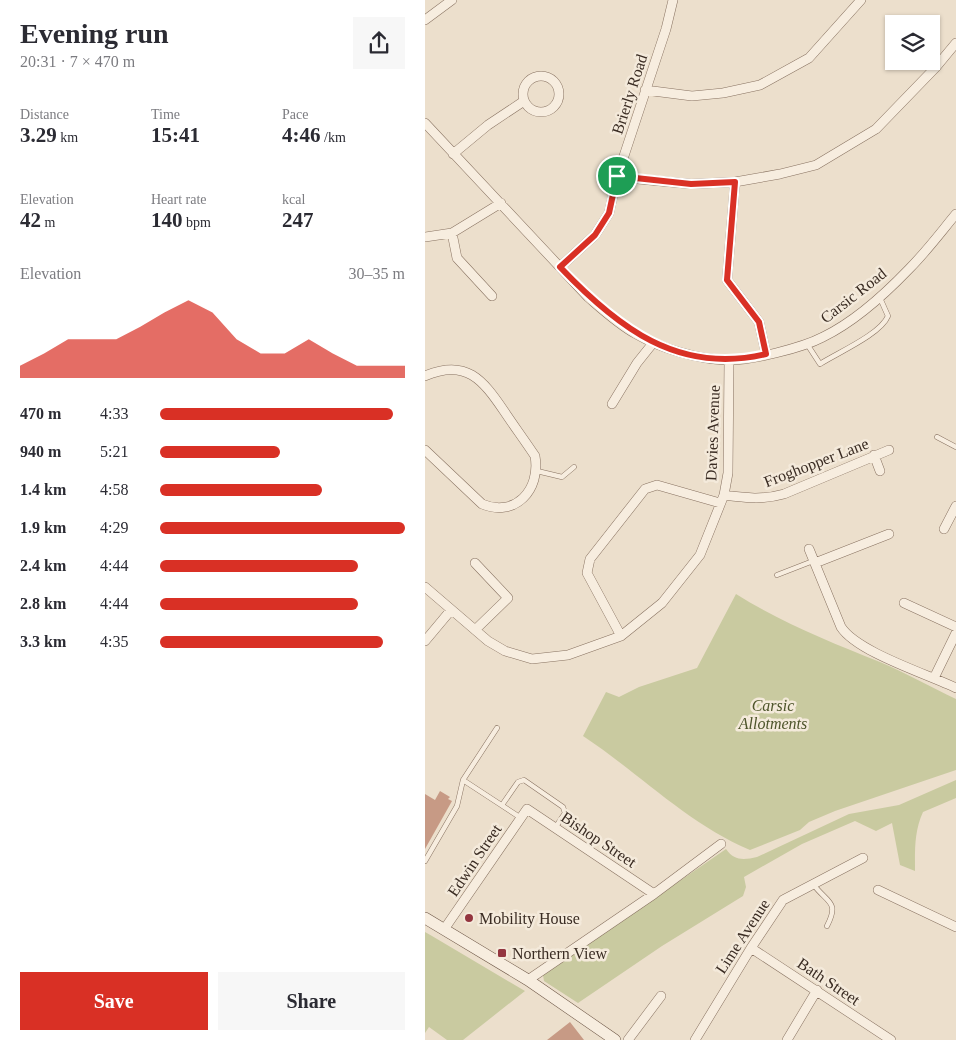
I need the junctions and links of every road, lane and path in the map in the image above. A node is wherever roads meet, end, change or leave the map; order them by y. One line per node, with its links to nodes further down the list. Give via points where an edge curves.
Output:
1 (452, 0): 4 (street)
2 (673, 0): 6 (street, Brierly Road)
3 (861, 0): 6 (street, via 809,58 759,86 691,96)
4 (425, 20)
5 (956, 43): 11 (street, via 876,129 816,165)
6 (645, 90): 10 (street, Brierly Road)
7 (524, 101): 7 (street, via 524,87 532,78 544,76 558,86 559,97 550,110 538,112); 9 (street)
8 (425, 122): 9 (street, Carsic Road)
9 (453, 154): 12 (street, Carsic Road)
10 (617, 176): 11 (street, via 691,184); 16 (street, Brierly Road, via 609,213 595,235)
11 (735, 182): 21 (street, via 727,280 759,322)
12 (501, 203): 14 (street); 16 (street, Carsic Road)
13 (956, 214): 18 (street, Carsic Road, via 909,269)
14 (452, 233): 15 (street); 17 (street, via 457,258)
15 (425, 238)
16 (560, 267): 19 (street, Carsic Road, via 618,323)
17 (492, 296)
18 (879, 296): 20 (street, Carsic Road, via 823,337); 20 (lane, via 888,316 868,335 820,364)
19 (653, 343): 22 (street, Carsic Road, via 711,359); 24 (street)
20 (806, 343): 21 (street, Carsic Road)
21 (766, 354): 22 (street, Carsic Road)
22 (729, 360): 33 (street, Davies Avenue, via 728,473)
23 (425, 376): 31 (street, via 455,369 474,375 486,384 535,456)
24 (612, 404)
25 (937, 437): 26 (lane)
26 (956, 447)
27 (425, 450): 31 (street, via 481,504 491,508 513,506 531,489)
28 (889, 450): 29 (street, Froghopper Lane)
29 (874, 455): 32 (street); 33 (street, Froghopper Lane, via 785,494 769,498)
30 (574, 467): 31 (lane, via 563,477)
31 (537, 471)
32 (880, 471)
33 (722, 499): 47 (street, Davies Avenue, via 700,555 662,602); 47 (street, Froghopper Lane, via 657,485 645,489 589,559 587,573)
34 (956, 506): 35 (street)
35 (944, 529)
36 (889, 534): 38 (street)
37 (809, 549): 38 (street)
38 (815, 562): 40 (lane); 49 (street, via 841,627 849,637 905,667)
39 (475, 564): 45 (street, via 508,598)
40 (777, 575)
41 (425, 587): 43 (street, Davies Avenue)
42 (904, 603): 44 (street)
43 (451, 610): 45 (street, Davies Avenue); 48 (street)
44 (956, 627)
45 (475, 630): 47 (street, Davies Avenue, via 505,651 532,658 568,655)
46 (956, 633): 49 (street)
47 (621, 636)
48 (425, 641)
49 (934, 678): 50 (street)
50 (956, 688)
51 (497, 728): 52 (lane)
52 (463, 780): 53 (lane); 59 (lane, via 457,806)
53 (502, 805): 55 (lane); 56 (lane, via 518,782 524,780 563,807 565,812)
54 (527, 809): 55 (street, Edwin Street); 56 (street, Bishop Street)
55 (521, 818): 66 (street, Edwin Street)
56 (555, 828): 62 (street, Bishop Street)
57 (721, 844): 62 (street)
58 (863, 858): 60 (street, Lime Avenue)
59 (425, 861)
60 (813, 884): 64 (lane, via 833,906 834,912); 67 (street, Lime Avenue, via 783,900)
61 (878, 890): 65 (street)
62 (654, 894): 68 (street)
63 (425, 918): 66 (main road)
64 (827, 926)
65 (956, 927)
66 (445, 928): 68 (main road)
67 (751, 948): 69 (street, Bath Street); 74 (street, Lime Avenue)
68 (528, 980): 72 (main road)
69 (817, 990): 71 (street, Bath Street); 75 (street)
70 (661, 996): 73 (street)
71 (887, 1039)
72 (615, 1040)
73 (629, 1040)
74 (695, 1040)
75 (787, 1040)

